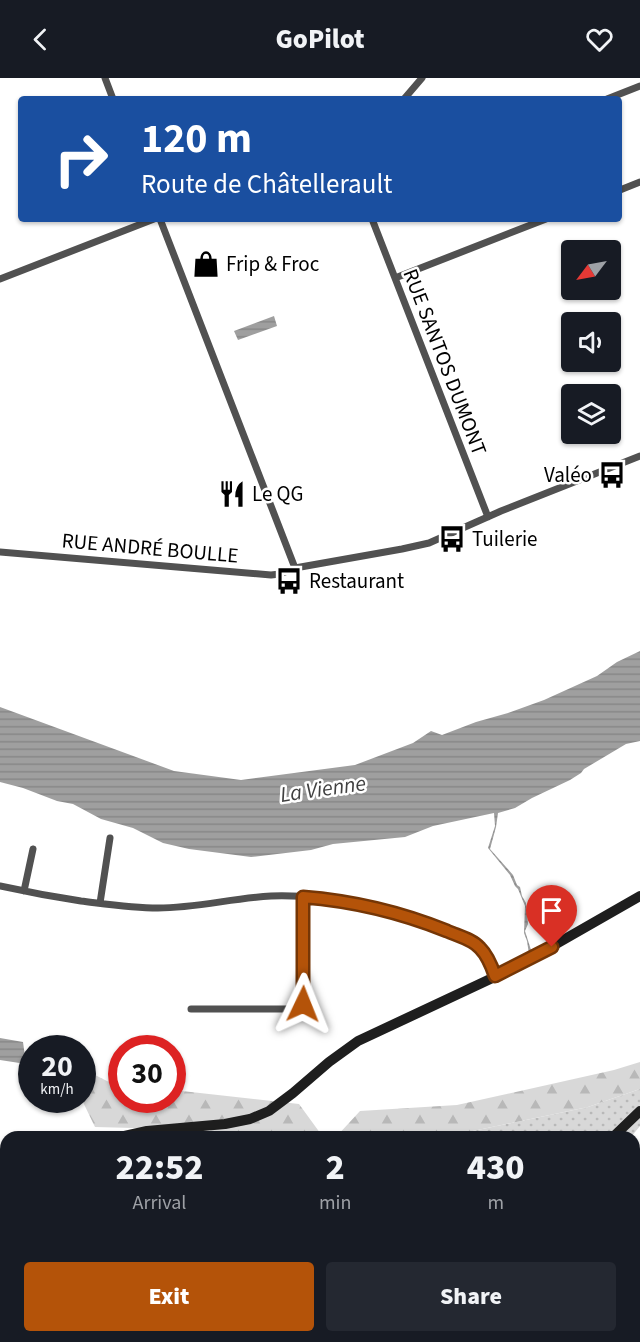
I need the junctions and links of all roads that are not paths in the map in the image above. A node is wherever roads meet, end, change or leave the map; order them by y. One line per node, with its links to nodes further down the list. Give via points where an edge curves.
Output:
1 (105, 78): 4 (street)
2 (422, 78): 5 (street)
3 (640, 86): 6 (street)
4 (112, 96)
5 (407, 96)
6 (615, 96)
7 (640, 182): 8 (street)
8 (622, 189)
9 (146, 222): 14 (street)
10 (161, 222): 18 (street)
11 (373, 222): 13 (street, RUE SANTOS DUMONT)
12 (538, 222): 13 (street)
13 (395, 278): 16 (street, RUE SANTOS DUMONT)
14 (0, 279)
15 (640, 456): 16 (street, RUE ANDRÉ BOULLE)
16 (488, 517): 18 (street, RUE ANDRÉ BOULLE, via 429,543)
17 (0, 552): 18 (street, RUE ANDRÉ BOULLE, via 271,575)
18 (296, 568)
19 (110, 838): 25 (street)
20 (33, 849): 22 (street)
21 (0, 886): 22 (street)
22 (24, 891): 25 (street)
23 (640, 896): 26 (street)
24 (303, 897): 25 (street, via 274,896 159,908); 26 (street, via 386,910 458,936 481,949); 27 (street, via 304,1000 300,1006)
25 (100, 903)
26 (495, 976): 29 (street, via 358,1041 261,1115)
27 (191, 1009)
28 (640, 1111): 30 (street)
29 (165, 1131)
30 (619, 1131)

